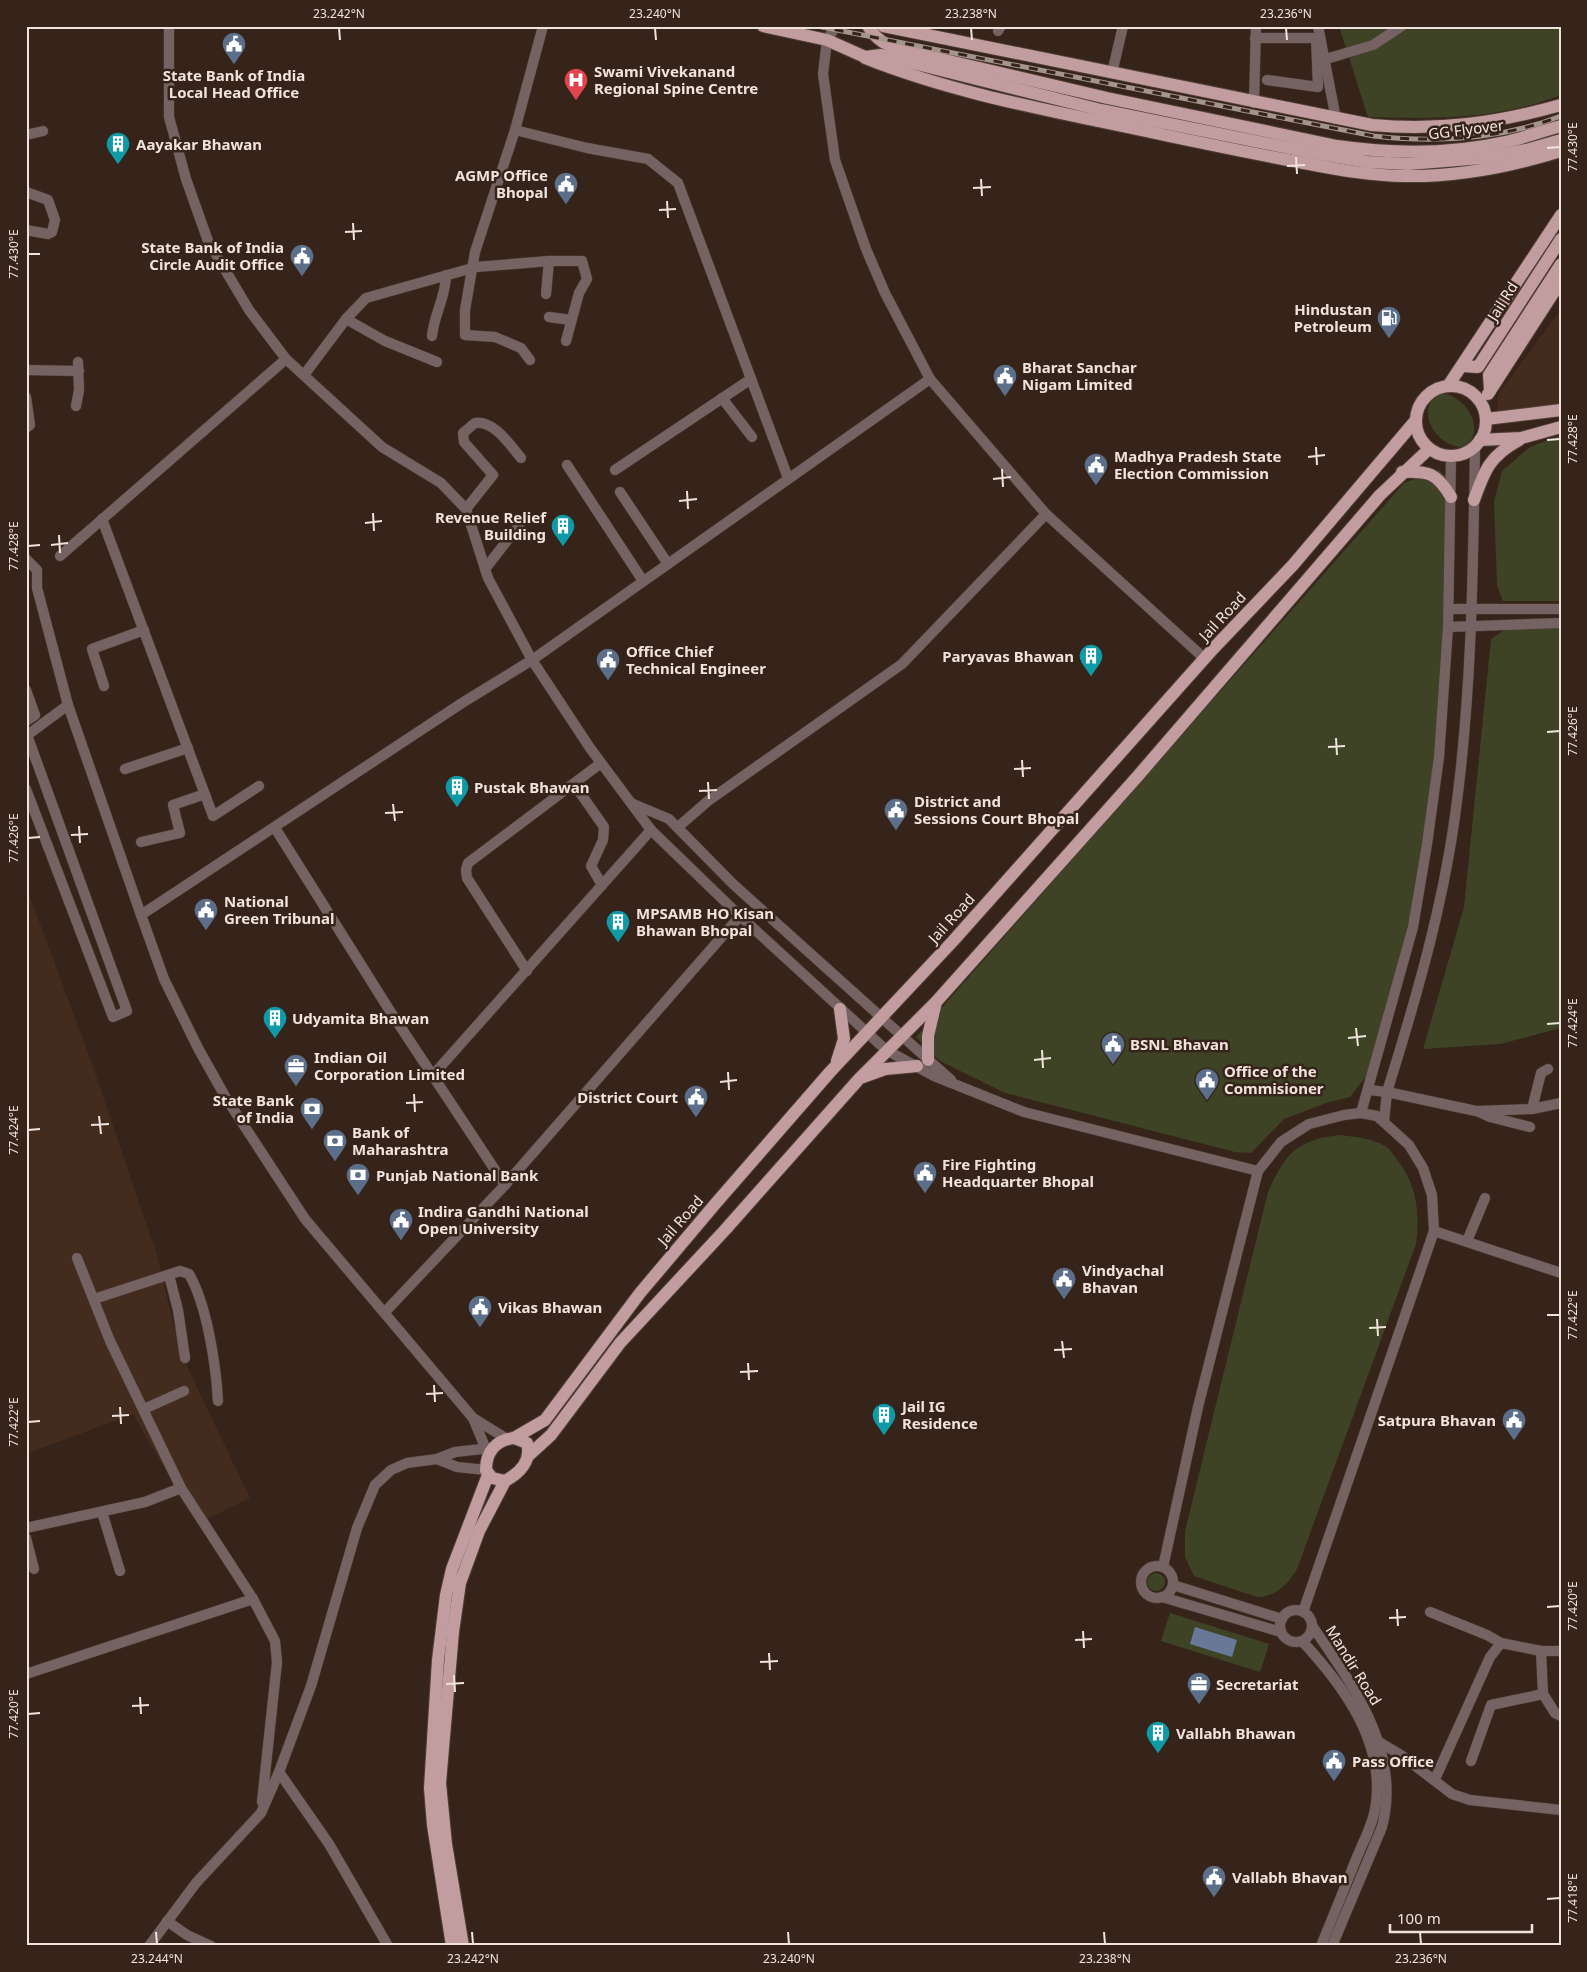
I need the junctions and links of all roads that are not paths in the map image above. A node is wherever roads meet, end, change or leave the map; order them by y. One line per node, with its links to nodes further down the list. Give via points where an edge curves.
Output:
1 (169, 26): 41 (street, via 169,117 186,179 208,241 249,310)
2 (543, 26): 21 (street)
3 (763, 26): 12 (main road)
4 (836, 26): 12 (street)
5 (868, 26): 20 (main road, GG Flyover, via 883,45 1107,98 1337,146 1374,151 1482,146)
6 (883, 26): 15 (main road)
7 (1123, 26): 15 (street)
8 (1256, 26): 11 (street)
9 (1318, 26): 14 (street)
10 (1402, 26): 14 (street, via 1373,45)
11 (1255, 38): 16 (street, via 1316,38 1318,87); 17 (street)
12 (827, 40): 13 (main road); 48 (street, via 823,74 835,160 885,293)
13 (865, 57): 24 (main road, GG Flyover, via 881,55 1109,112 1314,153 1385,163 1482,158); 25 (main road, via 922,78 1003,98 1217,146 1368,173 1405,176 1449,174 1530,160)
14 (1326, 59): 19 (street)
15 (1112, 73): 17 (main road)
16 (1267, 80)
17 (1254, 103): 19 (main road)
18 (1561, 105): 19 (main road, via 1503,119 1440,128 1410,128)
19 (1336, 119)
20 (1561, 126)
21 (515, 130): 32 (street); 47 (street, via 648,159 678,183)
22 (43, 131): 23 (street)
23 (26, 135)
24 (1561, 140)
25 (1561, 151)
26 (26, 192): 28 (street, via 48,200 55,220 52,232 48,234)
27 (1561, 215): 44 (main road)
28 (26, 230)
29 (1561, 239): 44 (main road, Jail Rd, via 1478,367)
30 (549, 260): 32 (street); 35 (street); 38 (street, via 582,261 587,279)
31 (1561, 264): 50 (main road, Jail Rd, via 1489,376)
32 (470, 268): 33 (street); 42 (street, via 465,335 491,335 521,348)
33 (446, 275): 36 (street, via 366,298); 39 (street, via 446,288)
34 (1561, 281): 50 (main road)
35 (546, 294)
36 (346, 318): 43 (street, via 386,341); 46 (street)
37 (549, 318): 38 (street)
38 (571, 320): 40 (street)
39 (432, 336)
40 (566, 341)
41 (286, 359): 46 (street); 75 (street)
42 (530, 360)
43 (437, 362)
44 (1462, 366): 49 (main road)
45 (26, 370): 54 (street, via 78,366)
46 (304, 375): 73 (street, via 382,447 441,483)
47 (751, 379): 52 (street); 69 (street)
48 (930, 379): 69 (street); 74 (street)
49 (1448, 386): 53 (main road, via 1468,390); 56 (main road, via 1438,388 1424,398)
50 (1490, 391): 53 (main road)
51 (26, 397): 59 (street, via 30,424)
52 (722, 398): 60 (street); 67 (street)
53 (1482, 404): 57 (main road)
54 (76, 406)
55 (1561, 410): 57 (main road)
56 (1416, 420): 63 (main road, via 1420,439); 89 (main road, Jail Road, via 1293,565)
57 (1486, 420): 62 (main road)
58 (1561, 427): 61 (main road)
59 (26, 428)
60 (752, 437)
61 (1521, 438): 62 (main road); 72 (main road, via 1499,451 1484,470)
62 (1478, 443): 64 (main road, via 1461,455); 72 (street)
63 (1429, 448): 64 (main road, via 1441,455); 68 (main road)
64 (1452, 456): 71 (street)
65 (521, 458): 73 (street, via 485,423 474,423 463,434 464,442 493,476)
66 (566, 465): 81 (street)
67 (615, 470)
68 (1402, 472): 71 (main road, via 1424,472 1436,477); 112 (main road)
69 (788, 478): 79 (street)
70 (620, 492): 79 (street)
71 (1451, 497): 82 (street)
72 (1474, 500): 84 (street)
73 (466, 509): 80 (street)
74 (1046, 514): 89 (street); 104 (street, via 902,664 708,801)
75 (102, 519): 77 (street); 88 (street)
76 (520, 524): 80 (street)
77 (60, 556)
78 (26, 559): 93 (street, via 37,570 37,588)
79 (668, 564): 81 (street)
80 (485, 568): 90 (street)
81 (644, 581): 90 (street)
82 (1449, 609): 84 (street); 86 (street)
83 (1561, 609): 84 (street)
84 (1471, 611): 87 (street)
85 (1561, 623): 87 (street)
86 (1448, 627): 87 (street); 125 (street, via 1439,757 1424,862 1413,926)
87 (1470, 628): 126 (street, via 1454,817 1438,906)
88 (144, 630): 91 (street, via 92,649); 96 (street)
89 (1205, 659): 114 (main road, Jail Road)
90 (532, 660): 97 (street); 105 (street)
91 (104, 686)
92 (26, 690): 94 (street, via 35,715)
93 (68, 705): 95 (street); 109 (street)
94 (26, 720)
95 (26, 736): 101 (street, via 127,1012 113,1017)
96 (188, 748): 98 (street); 102 (street)
97 (601, 763): 99 (street); 103 (street)
98 (125, 769)
99 (574, 784): 108 (street, via 604,827 603,840 591,866); 111 (street, via 468,864 466,870 467,878)
100 (259, 786): 102 (street, via 213,816)
101 (26, 789)
102 (205, 794): 107 (street, via 174,805 180,833)
103 (631, 803): 104 (street, via 662,814); 106 (street)
104 (678, 827): 114 (street, via 733,884)
105 (275, 828): 109 (street); 122 (street)
106 (651, 830): 108 (street); 110 (street)
107 (141, 842)
108 (602, 885): 111 (street)
109 (141, 915): 142 (street, via 164,979 226,1098 305,1219)
110 (740, 916): 113 (street); 134 (street)
111 (527, 971): 122 (street)
112 (936, 1002): 116 (main road); 118 (main road, via 928,1036)
113 (840, 1009): 115 (street); 119 (main road, via 844,1039)
114 (882, 1016): 115 (main road, Jail Road); 116 (street)
115 (866, 1032): 117 (street); 119 (main road, Jail Road)
116 (901, 1034): 117 (main road); 118 (street)
117 (886, 1050): 120 (street); 123 (main road)
118 (928, 1060): 124 (street)
119 (836, 1066): 148 (main road, Jail Road, via 669,1257 545,1420)
120 (917, 1066): 123 (main road, via 885,1069); 124 (street)
121 (1548, 1070): 128 (street, via 1541,1073)
122 (433, 1075): 134 (street)
123 (859, 1079): 150 (main road, via 620,1343 551,1435)
124 (958, 1085): 133 (street, via 1024,1112)
125 (1369, 1090): 126 (street); 130 (street)
126 (1387, 1092): 129 (street); 131 (street)
127 (1561, 1103): 128 (street)
128 (1532, 1109): 129 (street)
129 (1476, 1111): 132 (street)
130 (1361, 1113): 131 (street); 133 (street, via 1310,1124 1282,1142)
131 (1384, 1121): 136 (street, via 1409,1144 1423,1168 1432,1195)
132 (1530, 1126)
133 (1258, 1170): 158 (street, via 1198,1407)
134 (505, 1185): 142 (street)
135 (1486, 1198): 137 (street)
136 (1434, 1231): 137 (street); 164 (street)
137 (1467, 1241): 139 (street)
138 (77, 1258): 141 (street)
139 (1561, 1273)
140 (168, 1275): 141 (street); 143 (street, via 178,1310); 145 (street, via 186,1271 191,1277 213,1357)
141 (94, 1299): 146 (street)
142 (385, 1312): 147 (street)
143 (185, 1358)
144 (184, 1391): 146 (street)
145 (218, 1401)
146 (144, 1409): 154 (street)
147 (473, 1418): 148 (street); 149 (street)
148 (510, 1438): 149 (main road); 150 (main road, via 527,1443)
149 (488, 1451): 151 (street, via 455,1452); 152 (main road)
150 (528, 1456): 153 (main road, via 517,1473)
151 (437, 1459): 152 (street, via 457,1467); 178 (street, via 406,1463 391,1470 375,1485 357,1528 310,1686)
152 (487, 1472): 153 (main road, via 492,1478); 187 (main road, via 452,1569 438,1660 430,1788 432,1825)
153 (505, 1481): 188 (main road, via 479,1531 460,1582 452,1632 440,1783 446,1844)
154 (181, 1488): 155 (street, via 145,1502); 163 (street)
155 (102, 1512): 156 (street); 160 (street)
156 (26, 1528)
157 (26, 1538): 159 (street)
158 (1163, 1567): 161 (street, via 1171,1574); 162 (street, via 1152,1566 1141,1578 1142,1589 1150,1597)
159 (34, 1569)
160 (120, 1571)
161 (1172, 1585): 162 (street); 166 (street)
162 (1162, 1597): 168 (street)
163 (253, 1599): 173 (street); 181 (street, via 275,1641 277,1662)
164 (1303, 1612): 166 (street, via 1291,1611); 167 (street, via 1308,1615)
165 (1430, 1612): 170 (street)
166 (1282, 1620): 168 (street)
167 (1312, 1627): 169 (street, via 1311,1633); 176 (street, Mandir Road, via 1355,1688)
168 (1281, 1632): 169 (street, via 1290,1641)
169 (1302, 1641): 189 (street, Mandir Road, via 1327,1668 1352,1705 1366,1735 1376,1775 1374,1812)
170 (1501, 1643): 171 (street); 179 (street, via 1490,1657)
171 (1541, 1651): 172 (street); 174 (street)
172 (1561, 1651)
173 (26, 1674)
174 (1543, 1694): 175 (street, via 1555,1713); 177 (street, via 1491,1705)
175 (1561, 1716)
176 (1379, 1742): 179 (street); 183 (street, Mandir Road, via 1386,1772 1384,1817)
177 (1471, 1761)
178 (279, 1772): 181 (street); 186 (street, via 329,1844)
179 (1435, 1779): 180 (street, via 1452,1794 1470,1800)
180 (1561, 1810)
181 (260, 1813): 182 (street, via 196,1883)
182 (167, 1921): 184 (street); 185 (street)
183 (1335, 1945)
184 (149, 1946)
185 (211, 1946)
186 (388, 1946)
187 (452, 1946)
188 (463, 1946)
189 (1321, 1946)

